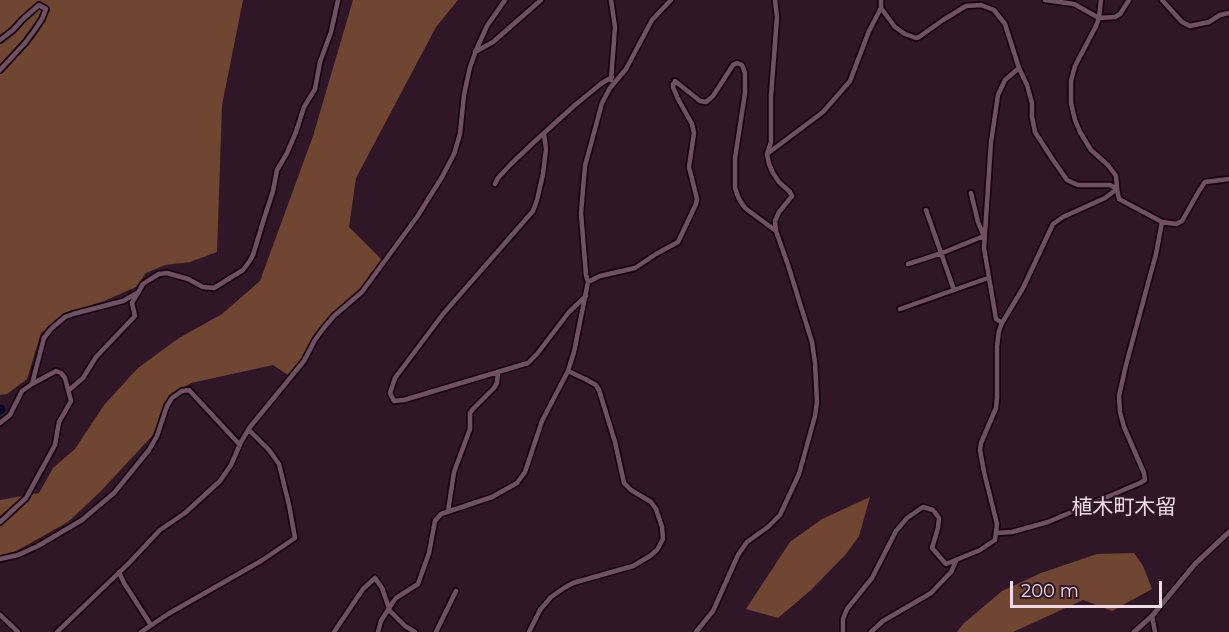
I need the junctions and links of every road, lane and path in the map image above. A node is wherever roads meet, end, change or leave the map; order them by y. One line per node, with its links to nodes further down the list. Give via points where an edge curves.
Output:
1 (338, 0): 37 (street, via 315,89 277,170 249,262 214,288 167,273 149,279)
2 (505, 0): 17 (street)
3 (541, 0): 17 (street, via 493,42)
4 (611, 0): 20 (street, via 615,27)
5 (671, 0): 21 (street, via 652,20 626,69)
6 (775, 0): 23 (street, via 771,142)
7 (1045, 0): 15 (street, via 1074,4)
8 (1101, 0): 15 (street)
9 (1129, 0): 15 (street, via 1115,17)
10 (1162, 0): 14 (street, via 1190,26)
11 (884, 1): 13 (street)
12 (983, 2): 13 (street, via 966,6 917,38 895,27); 18 (street, via 1005,24)
13 (881, 8): 23 (street, via 850,81 823,112)
14 (1229, 13)
15 (1099, 18): 26 (street, via 1075,66 1071,103 1080,132 1116,176)
16 (0, 40): 19 (street, via 39,5 46,9 25,43)
17 (475, 52): 46 (street, via 464,95 459,141 442,177 362,292 323,329 304,361)
18 (1019, 68): 26 (street, via 1032,103 1035,132 1067,180); 31 (street, via 1003,83 996,103)
19 (0, 70)
20 (612, 77): 21 (street); 22 (street)
21 (610, 88): 35 (street, via 602,103 585,166 581,213)
22 (544, 134): 25 (street); 42 (street, via 543,174 533,211 443,314 395,378 390,393 394,401 404,400)
23 (767, 154): 30 (street, via 768,164 792,196 779,212)
24 (1229, 179): 29 (street, via 1205,182 1182,220 1176,225)
25 (495, 184)
26 (1117, 189): 29 (street, via 1119,199); 40 (street, via 1053,224)
27 (970, 193): 31 (street)
28 (926, 210): 32 (street)
29 (1162, 222): 51 (street, via 1119,396 1124,427 1145,480 1048,522)
30 (776, 231): 35 (street, via 745,208 735,188 735,158 745,93 745,73 737,63 706,102 675,81 673,84 692,124 689,167 697,199 678,242 635,268); 68 (street, via 812,342 815,416 799,474 780,516 747,542 713,611)
31 (984, 236): 32 (street); 34 (street)
32 (942, 253): 33 (street); 36 (street)
33 (908, 264)
34 (988, 278): 36 (street); 40 (street, via 996,319)
35 (588, 282): 38 (street)
36 (954, 290): 39 (street)
37 (139, 291): 43 (street, via 123,301 65,317 51,329 44,338); 44 (street, via 132,303 135,316)
38 (586, 296): 41 (street); 42 (street, via 528,363)
39 (900, 309)
40 (1002, 323): 51 (street, via 997,346 996,408 980,450)
41 (568, 371): 48 (street, via 517,483 492,497); 67 (street, via 599,390 624,483 656,509 663,539 657,550 633,566 573,584 551,597)
42 (498, 372): 48 (street, via 494,388 470,413 470,429 454,472)
43 (32, 384): 44 (street, via 56,370); 45 (street)
44 (69, 390): 49 (street, via 71,401 59,422 56,445 26,498)
45 (0, 423)
46 (249, 430): 47 (street); 59 (street, via 279,464 295,538)
47 (240, 445): 52 (street, via 189,390 182,391 167,406 149,450 114,493 82,520 38,546); 54 (street, via 231,465 208,493 160,530)
48 (448, 511): 56 (street, via 435,521 418,584 396,598)
49 (0, 522)
50 (1229, 532): 58 (street, via 1195,564)
51 (996, 533): 53 (street, via 995,540)
52 (0, 559)
53 (956, 561): 69 (street, via 946,564 932,548 939,518 933,510 923,507 896,531 872,578 847,609); 70 (street, via 931,593)
54 (119, 572): 59 (street); 61 (street)
55 (456, 591): 66 (street)
56 (389, 608): 63 (street, via 375,578); 64 (street); 65 (street)
57 (0, 615): 60 (street)
58 (1152, 616): 71 (street); 72 (street)
59 (151, 625): 62 (street)
60 (18, 632)
61 (57, 632)
62 (141, 632)
63 (334, 632)
64 (378, 632)
65 (415, 632)
66 (436, 632)
67 (529, 632)
68 (696, 632)
69 (843, 632)
70 (871, 632)
71 (1134, 632)
72 (1155, 632)

